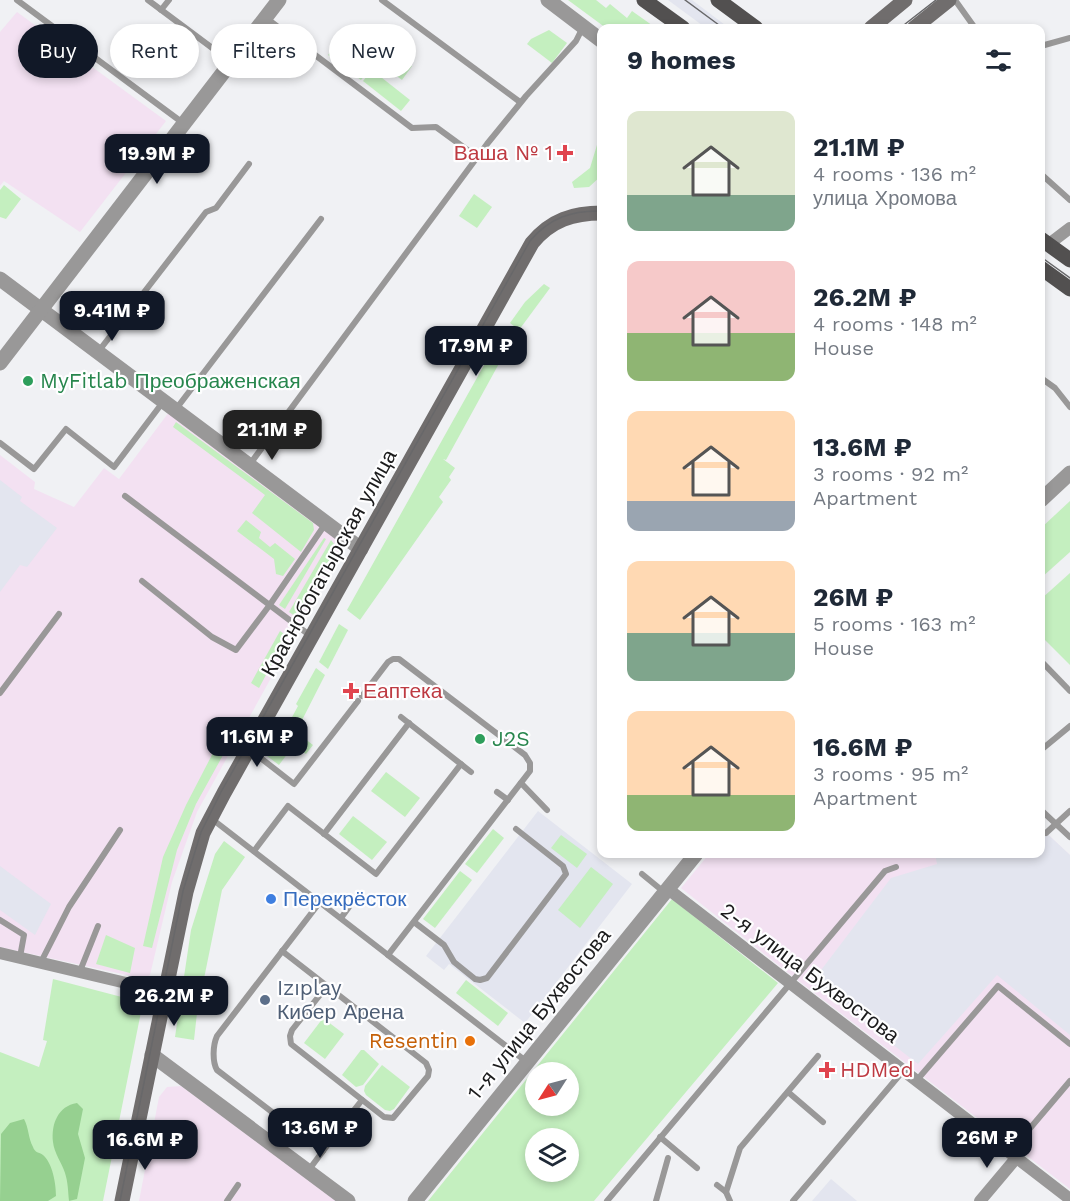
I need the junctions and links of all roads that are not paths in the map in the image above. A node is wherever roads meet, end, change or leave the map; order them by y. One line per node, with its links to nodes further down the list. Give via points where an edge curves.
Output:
1 (16, 0): 27 (lane)
2 (148, 0): 12 (lane)
3 (169, 0): 12 (lane)
4 (279, 0): 13 (street)
5 (382, 0): 26 (lane)
6 (548, 0): 20 (street)
7 (644, 0): 15 (main road)
8 (718, 0): 16 (main road)
9 (904, 0): 17 (main road)
10 (949, 0): 18 (main road)
11 (955, 0): 19 (lane)
12 (161, 10): 24 (lane)
13 (266, 17): 14 (street); 28 (lane, via 412,128 436,127)
14 (261, 24)
15 (677, 24)
16 (751, 24)
17 (876, 24)
18 (919, 24)
19 (972, 24)
20 (583, 27): 21 (street); 26 (lane, via 576,41)
21 (597, 37)
22 (1070, 38): 23 (lane)
23 (1045, 45)
24 (211, 47)
25 (219, 78): 27 (street)
26 (520, 102): 28 (lane)
27 (184, 124): 40 (street)
28 (477, 157): 47 (lane)
29 (249, 164): 41 (lane, via 216,208 206,212)
30 (1045, 178): 31 (lane)
31 (1070, 200)
32 (597, 213): 52 (main road, Краснобогатырская улица, via 559,220 532,243)
33 (321, 219): 44 (lane)
34 (1070, 228): 35 (street)
35 (1045, 242): 36 (main road)
36 (1070, 260)
37 (1046, 271): 39 (main road)
38 (0, 279): 40 (street)
39 (1070, 289)
40 (41, 310): 41 (street); 42 (street)
41 (98, 352): 44 (street)
42 (0, 363)
43 (1045, 381): 45 (lane)
44 (169, 406): 46 (lane, via 114,467 66,429 34,470); 47 (street)
45 (1070, 407)
46 (0, 443)
47 (250, 465): 51 (street)
48 (1070, 473): 50 (street)
49 (125, 496): 54 (lane)
50 (1045, 496)
51 (326, 523): 52 (street); 54 (lane)
52 (361, 549): 56 (main road, Краснобогатырская улица)
53 (142, 581): 54 (lane, via 212,637 236,650)
54 (269, 606): 56 (lane)
55 (59, 614): 59 (lane)
56 (313, 637): 66 (main road, Краснобогатырская улица)
57 (1045, 665): 58 (lane)
58 (1070, 691)
59 (0, 693)
60 (362, 696): 61 (lane); 66 (lane, via 294,784); 69 (lane, via 390,660 402,660 525,755 530,771)
61 (375, 697)
62 (401, 717): 63 (lane)
63 (409, 723): 67 (lane); 80 (lane)
64 (1070, 726): 65 (lane)
65 (1045, 747)
66 (249, 749): 75 (main road, Краснобогатырская улица)
67 (461, 764): 68 (lane); 80 (lane, via 376,874)
68 (471, 772)
69 (521, 783): 71 (lane); 72 (lane)
70 (497, 792): 71 (lane)
71 (508, 800): 91 (lane)
72 (547, 810)
73 (1070, 812): 76 (lane)
74 (1045, 814): 76 (lane)
75 (211, 818): 82 (lane); 101 (main road, Краснобогатырская улица, via 186,892)
76 (1056, 824): 79 (lane); 81 (lane)
77 (516, 829): 91 (lane, via 563,866 566,874 487,978 475,979 454,962 445,946)
78 (120, 830): 97 (lane, via 69,907)
79 (1046, 833)
80 (324, 834): 82 (lane, via 288,806)
81 (1070, 837)
82 (254, 851): 87 (lane)
83 (693, 858): 86 (street, 1-я улица Бухвостова)
84 (896, 867): 99 (lane, via 885,871)
85 (642, 874): 86 (lane)
86 (666, 890): 99 (street, 2-я улица Бухвостова); 105 (street, 1-я улица Бухвостова)
87 (320, 902): 89 (lane); 93 (lane)
88 (349, 907): 89 (lane)
89 (341, 918): 95 (lane)
90 (0, 920): 96 (lane, via 24,935)
91 (414, 922): 95 (lane)
92 (98, 926): 98 (lane)
93 (282, 951): 100 (lane); 116 (lane, via 217,1036 214,1062 218,1070)
94 (0, 952): 96 (street)
95 (388, 955): 105 (lane)
96 (20, 957): 97 (street)
97 (41, 962): 98 (street)
98 (80, 971): 101 (street)
99 (791, 984): 107 (street, 2-я улица Бухвостова); 115 (lane)
100 (327, 986): 111 (lane, via 292,1030 290,1040); 111 (lane, via 429,1067 428,1076 393,1118 384,1118)
101 (164, 992): 103 (main road, Краснобогатырская улица)
102 (1070, 1044): 108 (lane, via 998,986)
103 (152, 1055): 120 (street); 125 (main road, Краснобогатырская улица)
104 (819, 1056): 110 (lane)
105 (527, 1062)
106 (525, 1064): 128 (street, 1-я улица Бухвостова)
107 (904, 1070): 108 (street, 2-я улица Бухвостова); 132 (lane)
108 (917, 1080): 117 (street, 2-я улица Бухвостова)
109 (1070, 1081): 117 (lane)
110 (788, 1092): 113 (lane); 123 (lane, via 740,1148)
111 (362, 1100): 112 (lane)
112 (351, 1114)
113 (823, 1122)
114 (337, 1132): 116 (lane)
115 (660, 1137): 119 (lane); 129 (lane)
116 (323, 1151): 120 (lane)
117 (1014, 1155): 124 (street, 2-я улица Бухвостова); 133 (street)
118 (669, 1158): 130 (lane)
119 (697, 1168)
120 (308, 1171): 127 (street)
121 (238, 1185): 126 (lane)
122 (717, 1185): 123 (lane)
123 (726, 1192): 131 (lane)
124 (1070, 1199)
125 (123, 1201)
126 (227, 1201)
127 (348, 1201)
128 (415, 1201)
129 (607, 1201)
130 (656, 1201)
131 (730, 1201)
132 (793, 1201)
133 (980, 1201)

